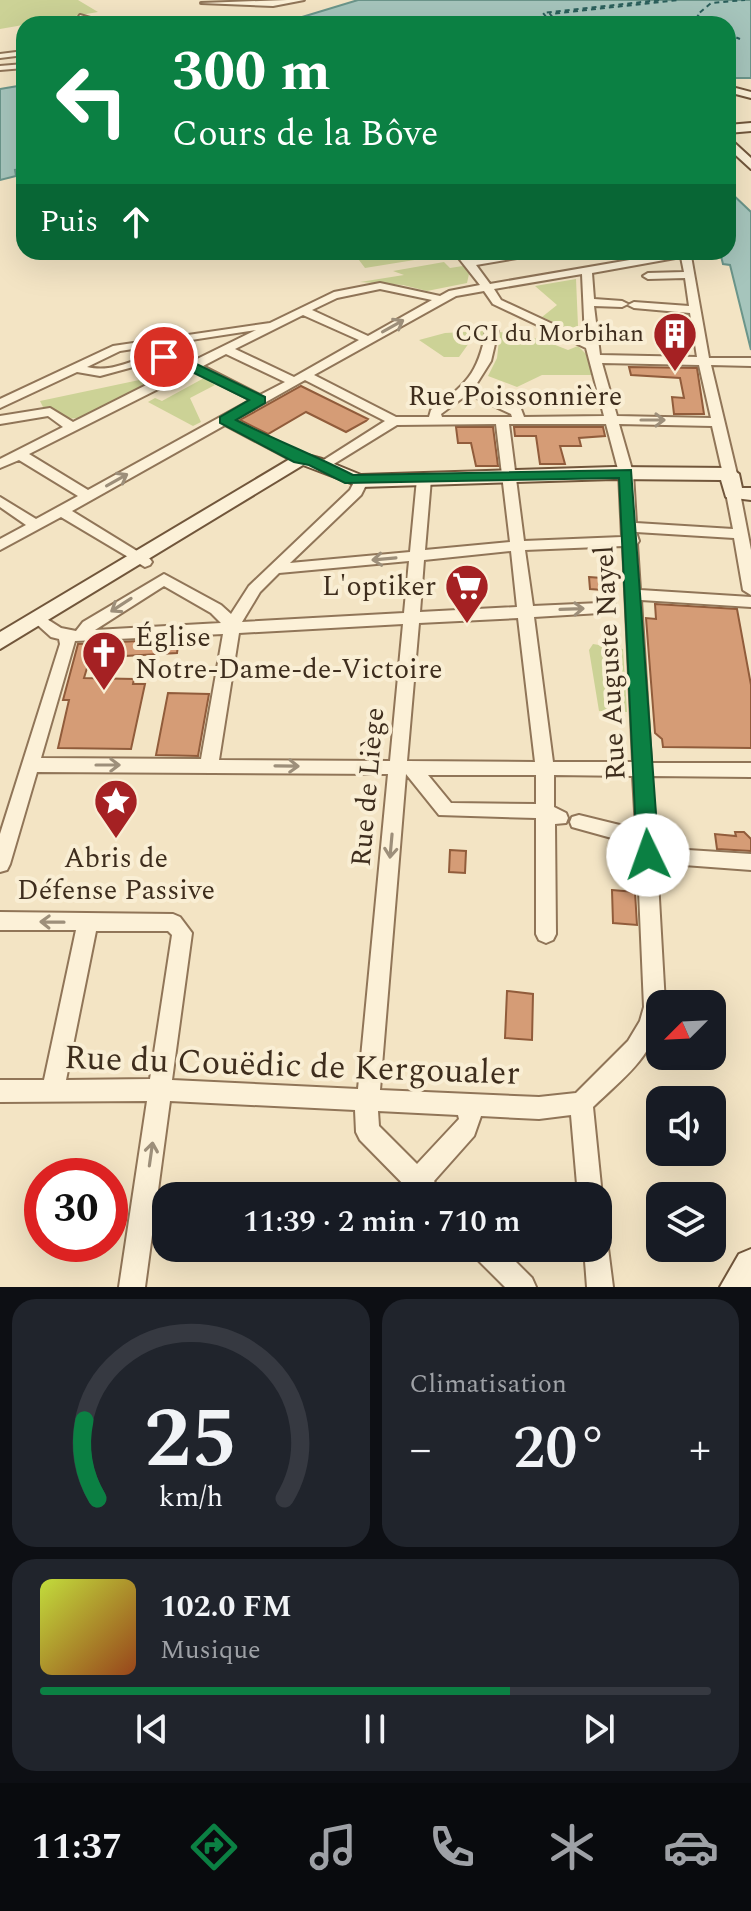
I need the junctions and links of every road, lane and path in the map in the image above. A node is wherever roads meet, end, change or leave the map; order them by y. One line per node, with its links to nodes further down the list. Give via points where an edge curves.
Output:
1 (301, 0): 2 (street)
2 (204, 3)
3 (736, 149): 4 (street)
4 (751, 165)
5 (466, 260): 9 (street)
6 (487, 260): 9 (street)
7 (650, 260): 10 (street)
8 (688, 260): 11 (street)
9 (469, 263): 13 (street)
10 (587, 270): 13 (street); 15 (street)
11 (689, 275): 12 (street); 18 (street)
12 (648, 276)
13 (485, 287): 14 (street); 16 (street)
14 (441, 299): 17 (street, via 380,286 334,295); 20 (street, one-way to 14)
15 (589, 302): 18 (street); 21 (street)
16 (500, 304): 21 (street); 29 (street, via 484,371)
17 (302, 310): 19 (street); 20 (street)
18 (695, 310): 24 (street)
19 (272, 326): 22 (street); 27 (street, via 117,348)
20 (368, 340): 28 (street)
21 (591, 346): 23 (street, Rue Auguste Nayel)
22 (225, 349): 26 (street); 28 (street)
23 (597, 359): 24 (street); 34 (street, Rue Auguste Nayel)
24 (706, 360): 25 (street); 39 (street)
25 (751, 362)
26 (191, 366): 27 (street, via 164,357 104,374); 30 (street); 40 (street)
27 (76, 367): 31 (street)
28 (299, 378): 30 (street); 35 (street)
29 (468, 390): 36 (street, via 517,412); 37 (street, via 435,413)
30 (260, 400): 33 (street)
31 (0, 404)
32 (0, 420): 40 (street, via 50,412)
33 (225, 420): 42 (street); 50 (street, one-way to 33)
34 (613, 420): 36 (street, Rue Poissonnière); 39 (street, Rue Poissonnière, one-way to 39); 45 (street, Rue Auguste Nayel)
35 (394, 421): 37 (street, Rue Poissonnière); 44 (street, Rue Poissonnière)
36 (519, 421): 38 (street, Rue Poissonnière)
37 (436, 422): 38 (street, Rue Poissonnière)
38 (502, 422): 46 (street)
39 (719, 422): 49 (street)
40 (72, 427): 41 (street)
41 (19, 454): 43 (street); 50 (street)
42 (300, 459): 44 (street); 59 (street)
43 (0, 464)
44 (324, 466): 48 (street)
45 (626, 473): 46 (street); 49 (street); 54 (street, Rue Auguste Nayel)
46 (509, 476): 47 (street); 57 (street)
47 (424, 479): 48 (street); 58 (street, Rue de Liège)
48 (361, 481): 60 (street, via 356,492)
49 (738, 487): 55 (street)
50 (87, 496): 52 (street)
51 (0, 501): 53 (street)
52 (62, 511): 53 (street); 59 (street)
53 (36, 525): 56 (street)
54 (631, 534): 55 (street); 57 (street); 62 (street, Rue Auguste Nayel)
55 (741, 534): 61 (street)
56 (0, 545)
57 (518, 546): 58 (street); 66 (street)
58 (417, 556): 60 (street, one-way to 60); 67 (street, Rue de Liège)
59 (151, 567): 68 (street); 69 (street); 70 (street, one-way to 70)
60 (276, 569): 69 (street, via 254,589)
61 (751, 590)
62 (635, 601): 63 (street); 64 (street); 76 (street, Rue Auguste Nayel)
63 (751, 602)
64 (617, 607)
65 (600, 608): 66 (street, one-way to 65)
66 (526, 610): 67 (street); 75 (street)
67 (410, 617): 69 (street); 74 (street, Rue de Liège)
68 (39, 619): 70 (street, via 57,633); 71 (street)
69 (232, 625): 70 (street); 73 (street)
70 (74, 635): 72 (street)
71 (0, 642)
72 (30, 765): 73 (street, one-way to 73); 82 (street)
73 (209, 765): 74 (street, one-way to 74)
74 (405, 768): 75 (street); 78 (street, via 446,810); 89 (street, Rue de Liège, one-way to 89)
75 (545, 768): 76 (street); 78 (street)
76 (643, 769): 77 (street); 80 (street, Rue Auguste Nayel)
77 (751, 770)
78 (552, 814): 85 (street)
79 (579, 822): 80 (street)
80 (648, 848): 81 (street); 91 (street, Rue Auguste Nayel, via 655,1007 650,1031)
81 (751, 862)
82 (0, 864)
83 (0, 921): 84 (street, one-way to 83)
84 (88, 922): 86 (street, via 173,923 182,933); 88 (street)
85 (546, 934)
86 (160, 1090): 88 (street, Rue du Couëdic de Kergoualer); 89 (street, Rue du Couëdic de Kergoualer); 98 (street, one-way to 86)
87 (0, 1091): 88 (street, Rue du Couëdic de Kergoualer)
88 (53, 1091)
89 (368, 1100): 90 (street, Rue du Couëdic de Kergoualer); 92 (street, Rue de Liège, via 368,1132)
90 (469, 1103): 91 (street, Rue du Couëdic de Kergoualer, via 539,1108); 93 (street, via 466,1128)
91 (581, 1103): 94 (street)
92 (418, 1182)
93 (430, 1182)
94 (589, 1182)
95 (498, 1262): 99 (street)
96 (597, 1262): 100 (street)
97 (751, 1266): 101 (street)
98 (132, 1287)
99 (523, 1287)
100 (600, 1287)
101 (737, 1287)

